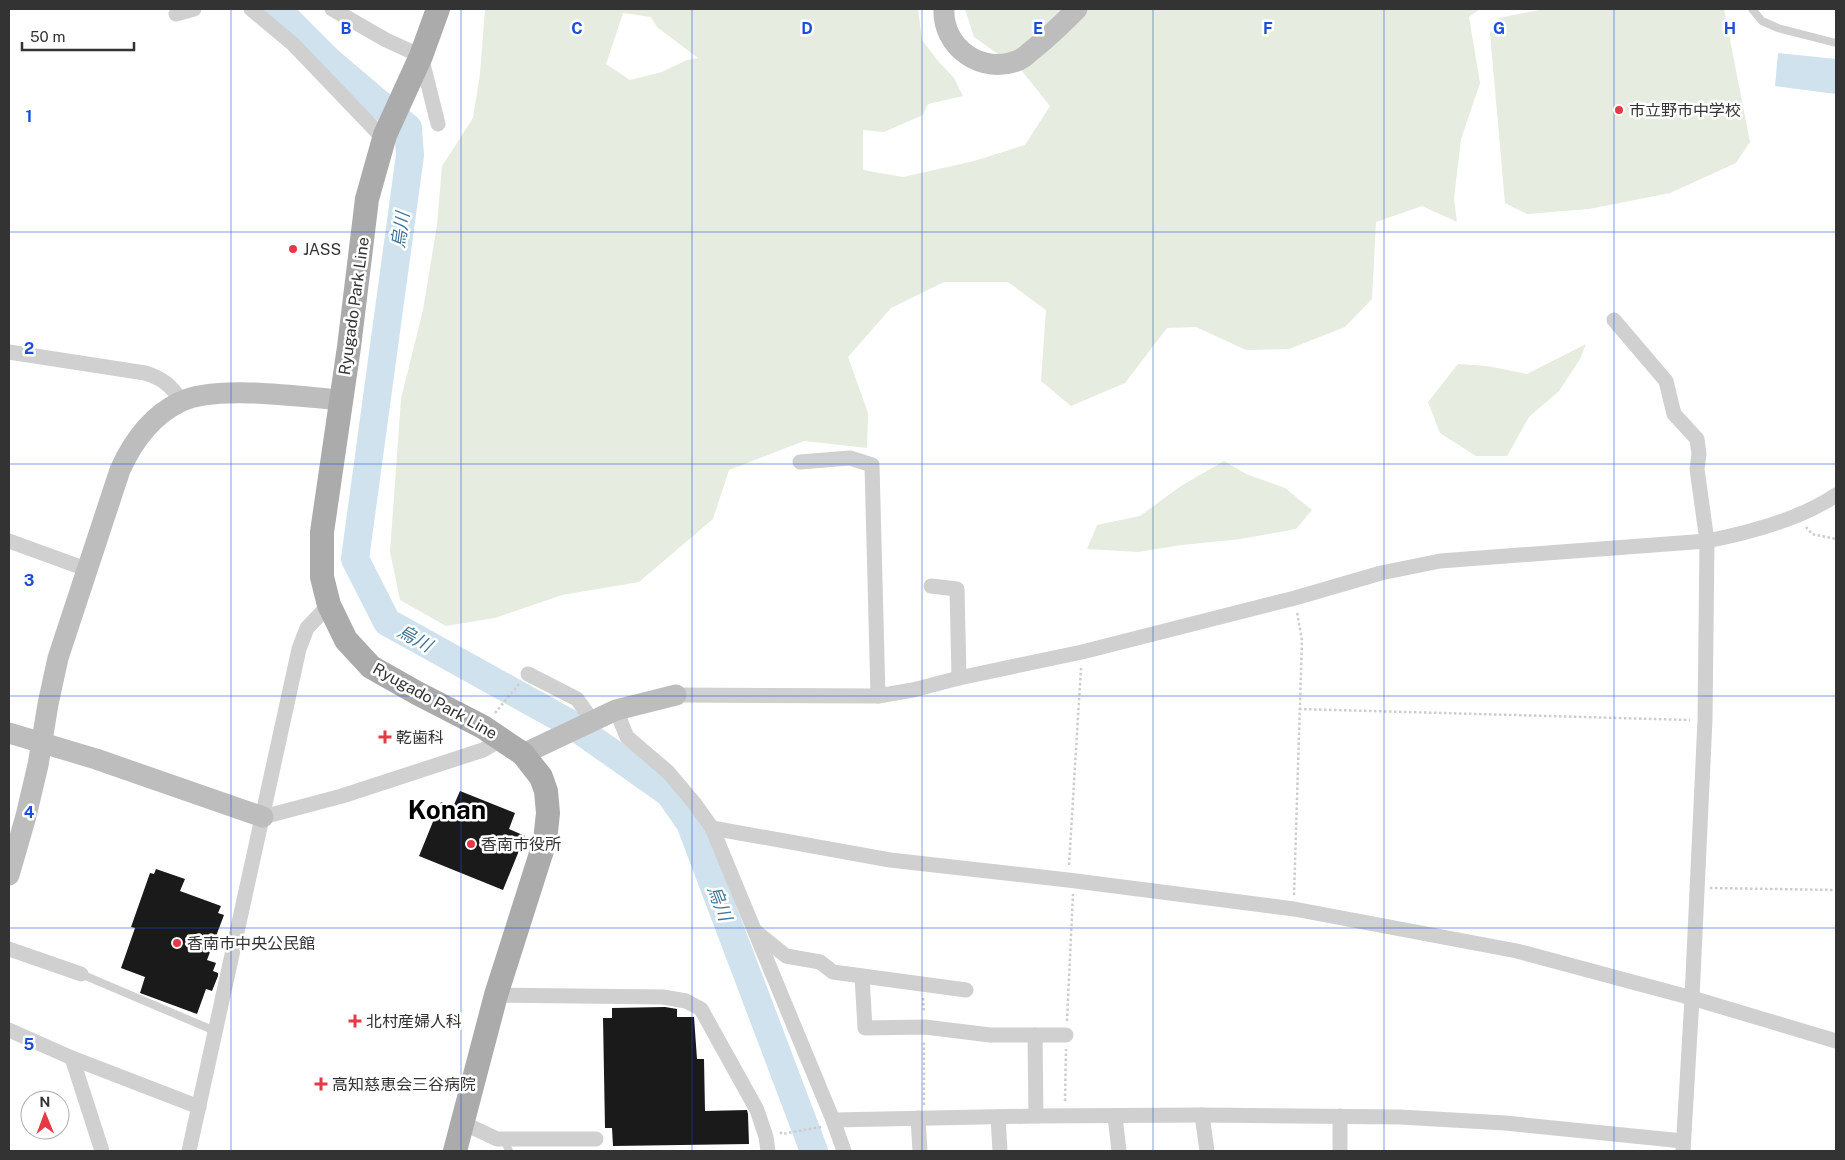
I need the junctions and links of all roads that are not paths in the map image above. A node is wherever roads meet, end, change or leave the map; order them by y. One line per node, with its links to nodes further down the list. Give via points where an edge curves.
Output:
1 (194, 9): 8 (street)
2 (251, 9): 12 (street, via 293,44)
3 (332, 9): 10 (street)
4 (438, 9): 10 (main road, Ryugado Park Line)
5 (944, 9): 6 (street, via 945,24 956,46 982,63 1001,64 1019,60 1052,35)
6 (1077, 9)
7 (1752, 9): 9 (lane, via 1762,21 1778,28)
8 (176, 14)
9 (1836, 43)
10 (421, 56): 11 (street); 12 (main road, Ryugado Park Line)
11 (438, 124)
12 (385, 137): 15 (main road, Ryugado Park Line, via 367,199)
13 (1614, 320): 20 (street, via 1666,381 1674,414 1697,439 1697,469)
14 (9, 352): 16 (street, via 156,376 174,389)
15 (341, 400): 16 (street, via 230,393); 23 (main road, Ryugado Park Line, via 322,532 322,577)
16 (181, 401): 21 (street, via 160,415 130,448)
17 (800, 462): 27 (street, via 850,458 872,465)
18 (1836, 495): 20 (street, via 1798,516)
19 (9, 541): 21 (street)
20 (1707, 541): 24 (street, via 1447,560 1381,573 1082,652); 43 (street, via 1704,720)
21 (86, 569): 32 (street, via 58,658)
22 (931, 586): 24 (street, via 956,589)
23 (329, 605): 31 (main road, Ryugado Park Line, via 346,640 371,667); 34 (street, via 307,628 299,650)
24 (958, 678): 27 (street)
25 (524, 679): 29 (street, via 577,699)
26 (676, 695): 27 (street); 28 (street)
27 (878, 696)
28 (616, 710): 29 (street); 35 (street, via 627,737 668,772)
29 (592, 720): 33 (street)
30 (9, 733): 32 (street)
31 (502, 739): 33 (main road, Ryugado Park Line); 34 (street, via 483,750 342,796)
32 (42, 743): 34 (street); 36 (street)
33 (531, 749): 42 (main road, Ryugado Park Line, via 546,791 545,841)
34 (263, 817): 45 (street)
35 (712, 828): 37 (street); 43 (street, via 890,860 1294,910 1517,951)
36 (9, 875)
37 (754, 930): 40 (street, via 786,956 820,962 833,972); 57 (street)
38 (9, 949): 39 (street)
39 (81, 974): 45 (lane)
40 (862, 976): 41 (street); 46 (street, via 865,1028 925,1027 990,1035)
41 (966, 990)
42 (496, 995): 58 (main road, Ryugado Park Line); 65 (street, via 663,997 686,1001 702,1009 757,1110)
43 (1692, 998): 48 (street); 61 (street)
44 (9, 1030): 49 (street)
45 (215, 1031): 50 (street)
46 (1035, 1035): 47 (street); 52 (street)
47 (1066, 1035)
48 (1836, 1041)
49 (72, 1058): 50 (street); 62 (street)
50 (199, 1107): 63 (street)
51 (1202, 1115): 53 (street); 54 (street); 70 (street)
52 (1036, 1116): 53 (street); 55 (street)
53 (1115, 1116): 69 (street)
54 (1340, 1116): 61 (street, via 1505,1123); 71 (street)
55 (998, 1117): 56 (street); 68 (street)
56 (921, 1118): 57 (street); 67 (street)
57 (834, 1122): 66 (street)
58 (462, 1123): 60 (street); 64 (main road, Ryugado Park Line)
59 (596, 1140): 60 (street)
60 (507, 1145)
61 (1683, 1146)
62 (102, 1151)
63 (189, 1151)
64 (455, 1151)
65 (768, 1151)
66 (844, 1151)
67 (920, 1151)
68 (1000, 1151)
69 (1119, 1151)
70 (1206, 1151)
71 (1340, 1151)

